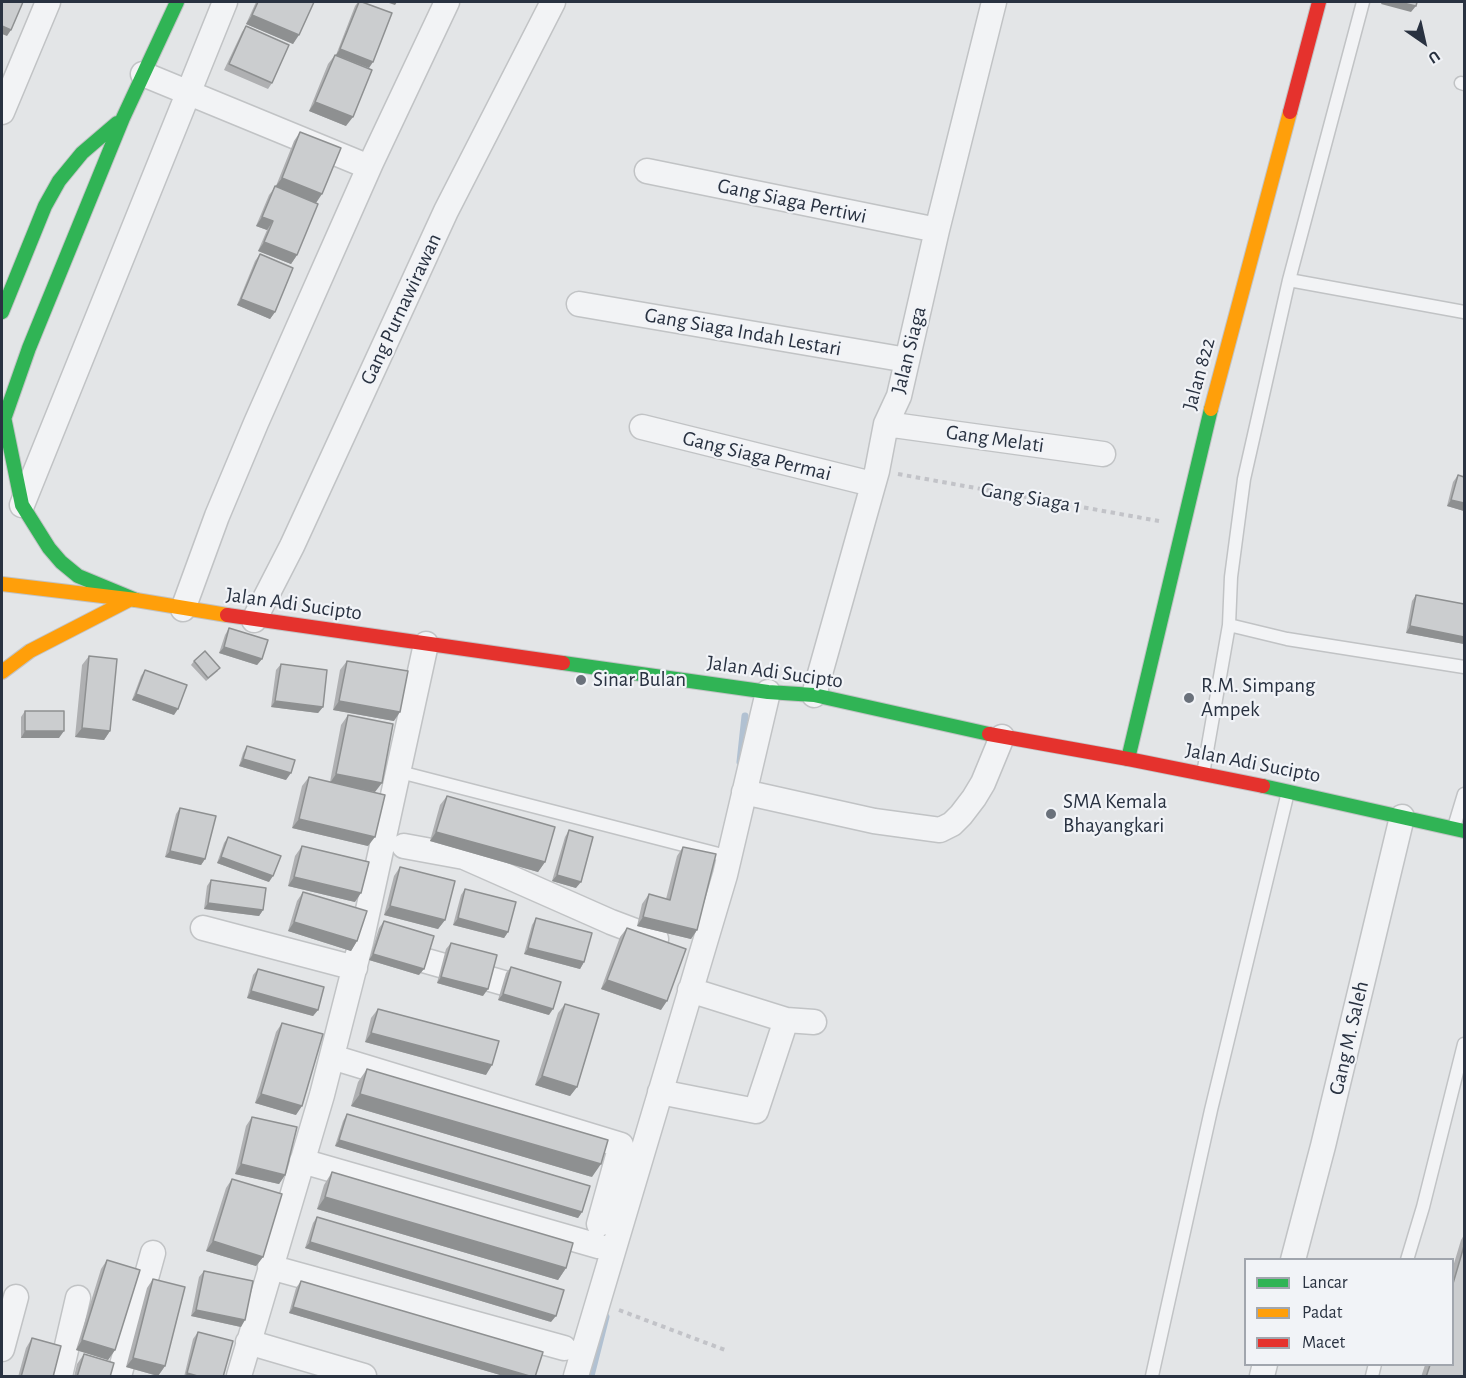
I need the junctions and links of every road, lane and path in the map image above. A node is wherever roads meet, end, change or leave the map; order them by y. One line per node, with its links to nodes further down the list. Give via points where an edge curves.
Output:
1 (48, 2): 11 (street)
2 (177, 2): 9 (main road)
3 (225, 2): 10 (street)
4 (447, 2): 13 (street)
5 (553, 2): 31 (street, Gang Purnawirawan, via 446,211)
6 (994, 2): 15 (street, Jalan Siaga)
7 (1319, 2): 27 (main road, Jalan 822, via 1196,467)
8 (1363, 2): 16 (lane)
9 (143, 74): 10 (street); 12 (main road)
10 (189, 92): 13 (street); 26 (street)
11 (2, 112)
12 (123, 118): 18 (main road, via 82,153 59,181); 21 (main road, via 33,337)
13 (369, 167): 30 (street, via 255,423)
14 (647, 171): 15 (street, Gang Siaga Pertiwi)
15 (937, 230): 20 (street, Jalan Siaga)
16 (1288, 279): 19 (lane); 32 (lane, via 1244,479)
17 (579, 304): 20 (street, Gang Siaga Indah Lestari)
18 (2, 312)
19 (1464, 312)
20 (907, 360): 22 (street, Jalan Siaga, via 899,396)
21 (3, 421): 26 (main road)
22 (886, 424): 24 (street, Gang Melati); 25 (street, Jalan Siaga)
23 (642, 427): 25 (street, Gang Siaga Permai)
24 (1104, 454)
25 (874, 477): 27 (path, Gang Siaga 1); 37 (street, Jalan Siaga)
26 (22, 505): 29 (main road, via 61,562 78,576)
27 (1185, 525): 39 (main road, Jalan 822)
28 (2, 584): 29 (main road, Jalan Adi Sucipto)
29 (132, 600): 30 (main road, Jalan Adi Sucipto); 35 (main road, via 30,651)
30 (183, 609): 31 (main road, Jalan Adi Sucipto)
31 (254, 620): 33 (main road, Jalan Adi Sucipto)
32 (1229, 625): 34 (lane, via 1287,639); 41 (lane)
33 (426, 644): 36 (main road, Jalan Adi Sucipto); 40 (street)
34 (1464, 667)
35 (2, 672)
36 (768, 692): 37 (main road, Jalan Adi Sucipto); 43 (street)
37 (814, 695): 38 (main road, Jalan Adi Sucipto)
38 (1002, 737): 39 (main road, Jalan Adi Sucipto); 43 (street, via 974,798 952,824 940,830 874,821)
39 (1128, 759): 41 (main road, Jalan Adi Sucipto)
40 (400, 772): 48 (lane); 50 (street)
41 (1203, 776): 42 (main road, Jalan Adi Sucipto)
42 (1288, 791): 45 (main road, Jalan Adi Sucipto); 77 (lane)
43 (744, 792): 48 (street)
44 (1464, 794): 46 (lane)
45 (1402, 817): 46 (main road, Jalan Adi Sucipto); 62 (street, Gang M. Saleh)
46 (1459, 830)
47 (404, 846): 51 (street, via 464,857)
48 (730, 857): 51 (street)
49 (202, 928): 52 (street)
50 (361, 942): 52 (street); 53 (street)
51 (700, 957): 54 (street)
52 (355, 968): 58 (street)
53 (511, 985)
54 (690, 990): 55 (street); 59 (street)
55 (786, 1020): 56 (street); 59 (street, via 756,1111)
56 (814, 1022)
57 (1464, 1044): 63 (lane)
58 (332, 1057): 60 (street); 60 (street, via 621,1145 599,1235)
59 (660, 1092): 67 (street)
60 (302, 1161): 64 (street)
61 (153, 1253): 74 (street)
62 (1294, 1258)
63 (1408, 1258)
64 (270, 1267): 68 (street); 69 (street)
65 (16, 1297): 70 (street)
66 (78, 1298): 73 (street)
67 (597, 1302): 71 (path); 76 (street)
68 (248, 1342): 72 (street); 75 (street)
69 (564, 1348)
70 (2, 1349)
71 (725, 1350)
72 (246, 1375)
73 (60, 1377)
74 (119, 1377)
75 (364, 1377)
76 (576, 1377)
77 (1152, 1377)

